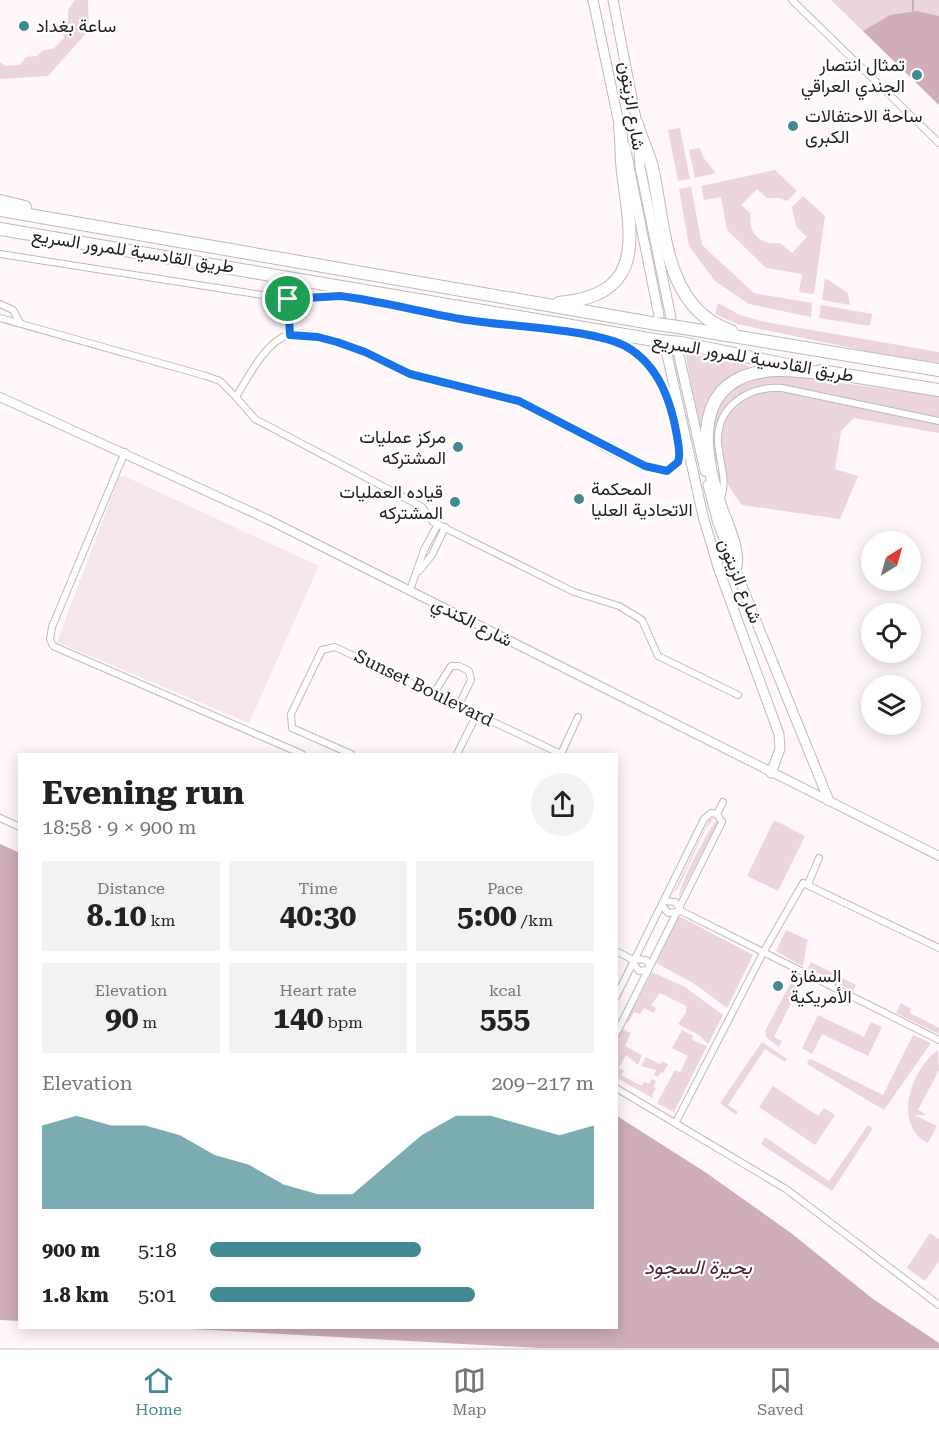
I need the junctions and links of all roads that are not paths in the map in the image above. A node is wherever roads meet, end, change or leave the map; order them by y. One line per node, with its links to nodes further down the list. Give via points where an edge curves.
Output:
1 (593, 0): 4 (main road, شارع الزيتون)
2 (613, 0): 5 (main road, شارع الزيتون)
3 (792, 0): 7 (street)
4 (620, 127): 6 (main road, شارع الزيتون); 15 (highway, via 631,226 628,258 622,271 602,291 581,300)
5 (638, 130): 6 (main road, via 633,152); 19 (main road, شارع الزيتون, via 640,167); 21 (highway, via 651,165 672,267 682,290 705,317)
6 (624, 141): 17 (main road, شارع الزيتون)
7 (939, 142)
8 (0, 201): 10 (highway)
9 (0, 210): 10 (highway, طريق القادسية للمرور السريع)
10 (111, 228): 15 (highway, طريق القادسية للمرور السريع)
11 (0, 229): 22 (highway, طريق القادسية للمرور السريع)
12 (0, 254): 13 (street)
13 (288, 299): 20 (street); 20 (street, via 356,297 461,319 614,342 639,356 662,385 674,418 680,458 667,471 645,466 519,401 410,374 337,342)
14 (0, 304): 18 (street, via 14,310)
15 (546, 304): 17 (highway, طريق القادسية للمرور السريع)
16 (0, 318): 18 (street)
17 (658, 320): 19 (highway, طريق القادسية للمرور السريع, bridge)
18 (20, 323): 27 (street, via 206,376 220,381)
19 (675, 323): 21 (highway, طريق القادسية للمرور السريع)
20 (290, 335): 27 (street, via 280,339 259,360)
21 (755, 340): 24 (highway, طريق القادسية للمرور السريع)
22 (663, 345): 23 (highway, طريق القادسية للمرور السريع, bridge); 32 (main road, شارع الزيتون)
23 (680, 347): 25 (highway, طريق القادسية للمرور السريع); 31 (main road, شارع الزيتون)
24 (939, 370)
25 (828, 373): 26 (highway, طريق القادسية للمرور السريع); 31 (highway, via 753,373 731,383 722,393 710,414 705,435)
26 (939, 390)
27 (236, 397): 33 (street, via 255,419 422,507)
28 (0, 398): 30 (street, شارع الكندي)
29 (939, 421): 31 (street, via 782,388 755,389 732,404 719,427 717,440 724,489)
30 (125, 452): 37 (street, شارع الكندي); 43 (street, via 52,627 51,643)
31 (718, 509): 32 (main road); 35 (highway, via 736,554)
32 (703, 516): 48 (main road, شارع الزيتون, via 779,734 780,749)
33 (438, 524): 34 (street); 36 (street)
34 (445, 527): 36 (street, via 432,555); 39 (street, via 574,592 619,606 642,620 658,656)
35 (735, 569): 49 (main road, شارع الزيتون)
36 (417, 574): 37 (street)
37 (410, 590): 48 (street, شارع الكندي)
38 (434, 693): 40 (street, Sunset Boulevard); 40 (street, via 451,666 463,667 469,671 471,680); 44 (street, Sunset Boulevard, via 351,652 335,647 322,650 291,714 292,728)
39 (738, 696)
40 (459, 705): 41 (street, Sunset Boulevard)
41 (477, 714): 45 (street); 46 (street, Sunset Boulevard)
42 (578, 717): 47 (street)
43 (300, 753)
44 (349, 753)
45 (458, 753)
46 (559, 753)
47 (561, 753)
48 (771, 773): 49 (street, شارع الكندي)
49 (829, 801): 54 (street, شارع الكندي)
50 (723, 802): 51 (street)
51 (717, 814): 57 (street, via 711,813 704,819); 58 (street, via 722,822)
52 (0, 818): 53 (street)
53 (18, 826)
54 (939, 856)
55 (819, 858): 56 (street)
56 (808, 884): 59 (street); 60 (street, via 801,885)
57 (663, 903): 58 (street, via 675,902); 58 (street, via 668,913); 62 (street)
58 (679, 910): 60 (street); 63 (street)
59 (939, 948)
60 (764, 951): 66 (street); 68 (street)
61 (618, 952): 62 (street)
62 (635, 961): 63 (street, via 643,958); 63 (street, via 639,971); 64 (street)
63 (649, 968): 65 (street)
64 (618, 994)
65 (619, 1024)
66 (939, 1040)
67 (618, 1089): 68 (street)
68 (675, 1122): 69 (street, via 806,1203)
69 (939, 1305)

